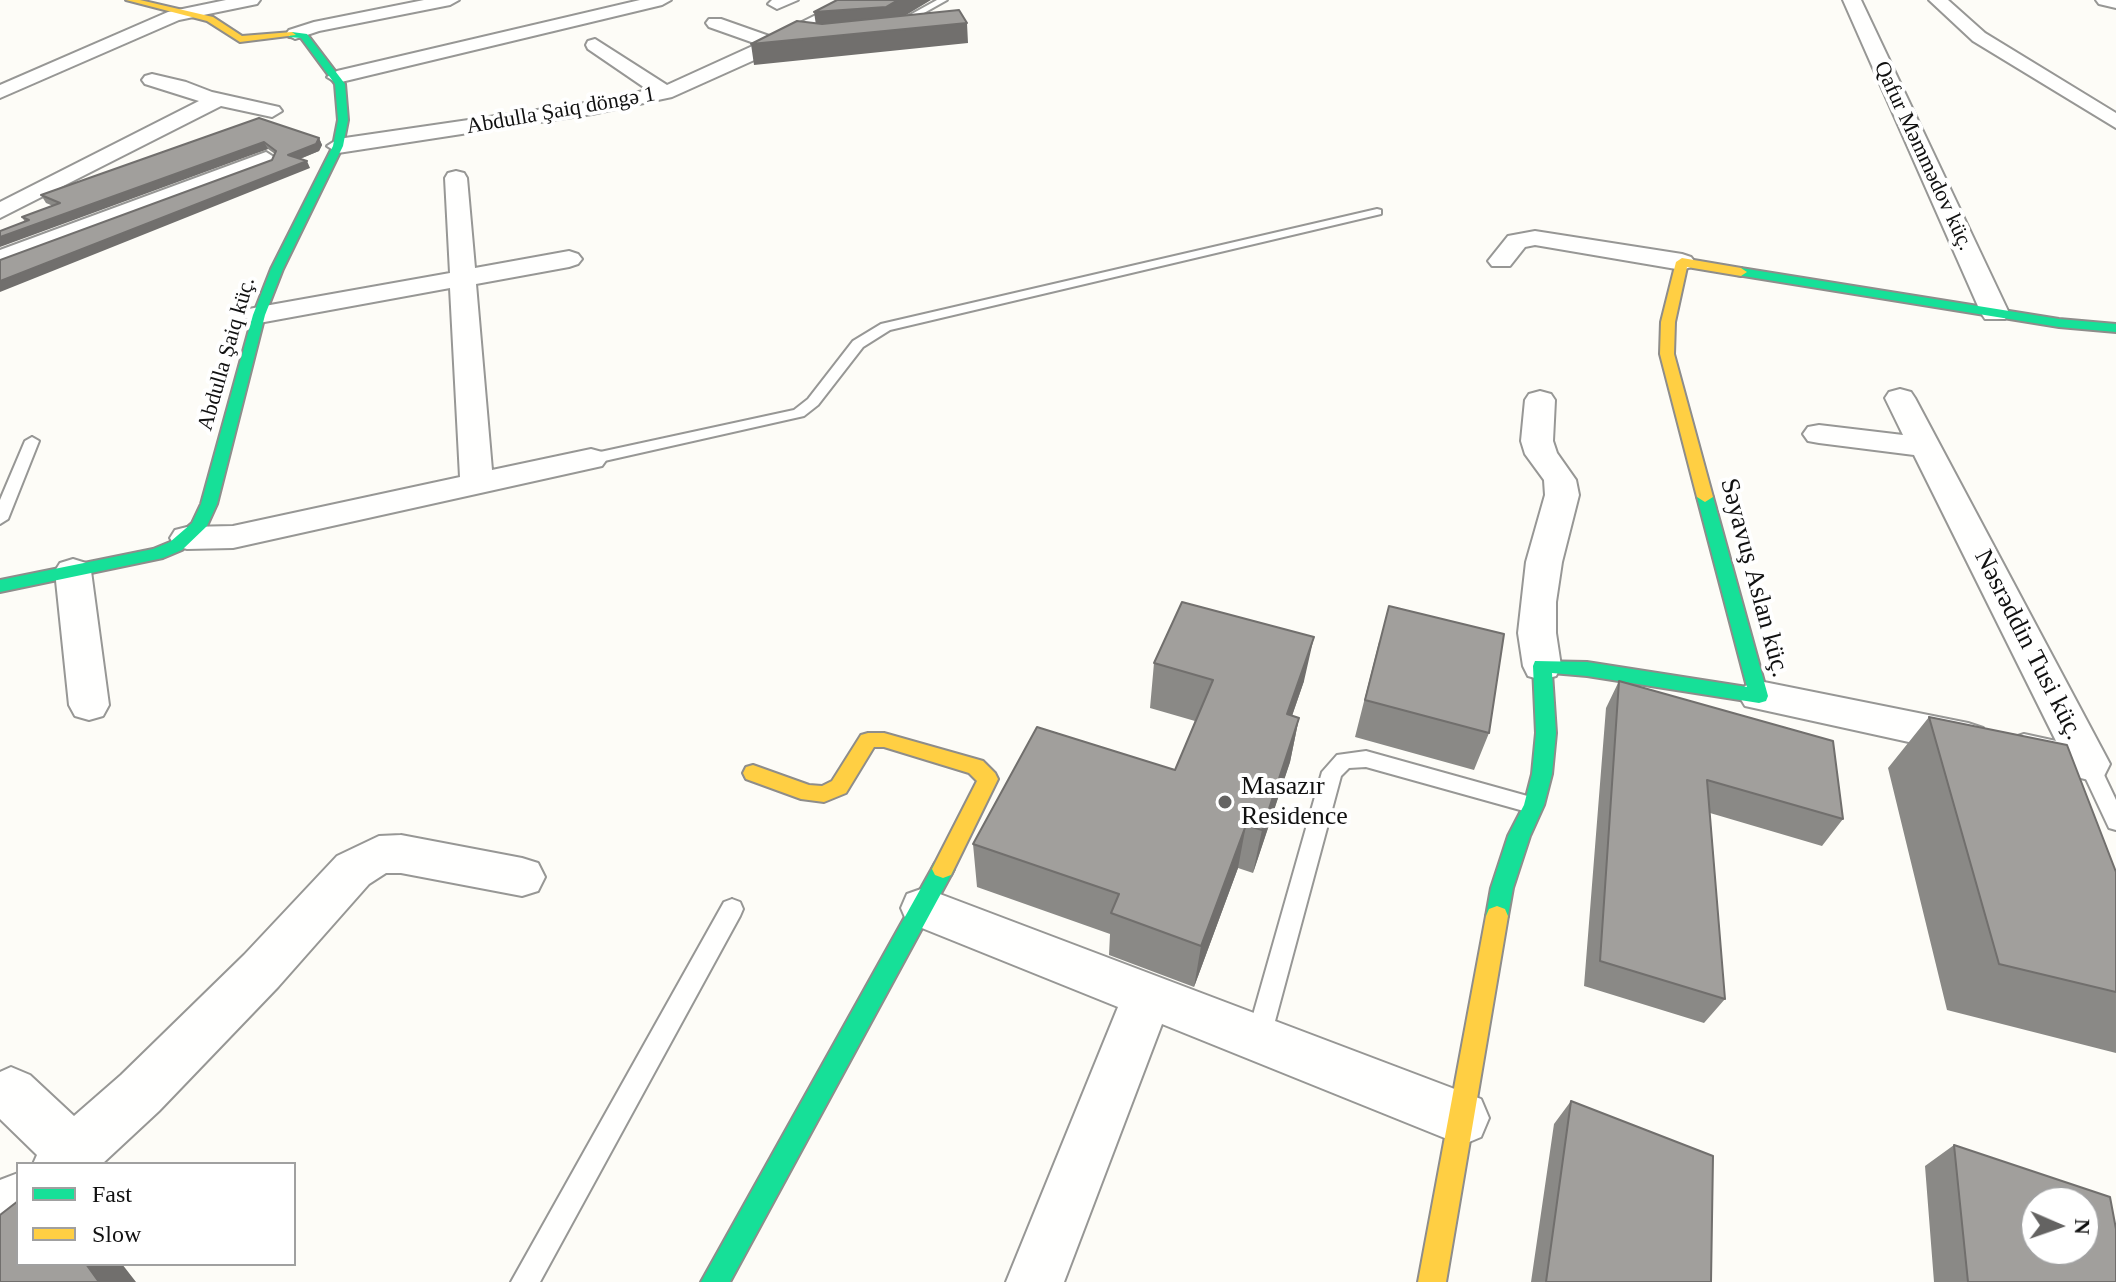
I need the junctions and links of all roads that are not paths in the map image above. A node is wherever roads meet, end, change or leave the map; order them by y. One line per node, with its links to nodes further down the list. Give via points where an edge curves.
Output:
1 (130, 0): 12 (street)
2 (251, 0): 12 (street)
3 (450, 0): 15 (street)
4 (662, 0): 18 (street)
5 (824, 0): 11 (street)
6 (943, 0): 14 (lane, via 889,31)
7 (1852, 0): 35 (street, Qafur Məmmədov küç.)
8 (1938, 0): 24 (street, via 1979,37)
9 (2105, 0): 10 (street)
10 (2116, 3)
11 (852, 4): 16 (street, Abdulla Şaiq döngə 1)
12 (187, 13): 15 (street, via 210,19 240,39); 20 (street)
13 (715, 23): 16 (street)
14 (916, 29)
15 (295, 34): 18 (street, via 304,36)
16 (790, 39): 21 (street, Abdulla Şaiq döngə 1)
17 (595, 45): 21 (street)
18 (337, 77): 25 (street, Abdulla Şaiq küç., via 342,112)
19 (152, 80): 22 (street)
20 (0, 92)
21 (665, 93): 25 (street, Abdulla Şaiq döngə 1)
22 (218, 100): 23 (street); 28 (street)
23 (272, 111)
24 (2116, 122)
25 (338, 146): 36 (street, Abdulla Şaiq küç.)
26 (266, 159): 30 (street)
27 (456, 178): 34 (street)
28 (0, 211)
29 (1377, 212): 43 (lane, via 886,327 858,344 799,413)
30 (0, 259)
31 (569, 259): 34 (street)
32 (1501, 261): 33 (street, via 1517,241 1535,238)
33 (1682, 262): 35 (street); 50 (street, Səyavuş Aslan küç., via 1668,322 1667,354)
34 (463, 278): 36 (street); 44 (street)
35 (1995, 313): 37 (street)
36 (259, 315): 46 (street, Abdulla Şaiq küç., via 209,504)
37 (2116, 328)
38 (1900, 398): 42 (street, Nəsrəddin Tusi küç.)
39 (1540, 400): 49 (street, via 1537,441 1560,480 1562,495 1538,602)
40 (1819, 434): 42 (street)
41 (32, 441): 45 (lane)
42 (1925, 447): 52 (street, Nəsrəddin Tusi küç.)
43 (591, 459): 44 (street)
44 (477, 483): 46 (street, via 233,537)
45 (0, 519)
46 (187, 538): 47 (street, via 157,554)
47 (73, 571): 48 (street); 51 (street)
48 (0, 586)
49 (1542, 666): 50 (street, Səyavuş Aslan küç.); 54 (street, via 1546,733)
50 (1759, 696): 52 (street, Nəsrəddin Tusi küç.)
51 (89, 705)
52 (2089, 764): 55 (lane)
53 (753, 773): 57 (street, via 824,794 839,787 868,740 976,767 988,779 983,793)
54 (1534, 805): 60 (lane, via 1366,759 1344,760 1332,772); 62 (street, via 1502,888)
55 (2116, 822)
56 (522, 877): 63 (street, via 401,854 379,855 353,870 261,971)
57 (924, 908): 59 (street); 67 (street)
58 (732, 909): 66 (lane)
59 (1148, 995): 60 (street); 68 (street)
60 (1259, 1036): 62 (street)
61 (11, 1093): 63 (street)
62 (1462, 1118): 69 (street)
63 (68, 1159)
64 (16, 1203): 65 (street)
65 (0, 1216)
66 (525, 1282)
67 (715, 1282)
68 (1035, 1282)
69 (1432, 1282)

